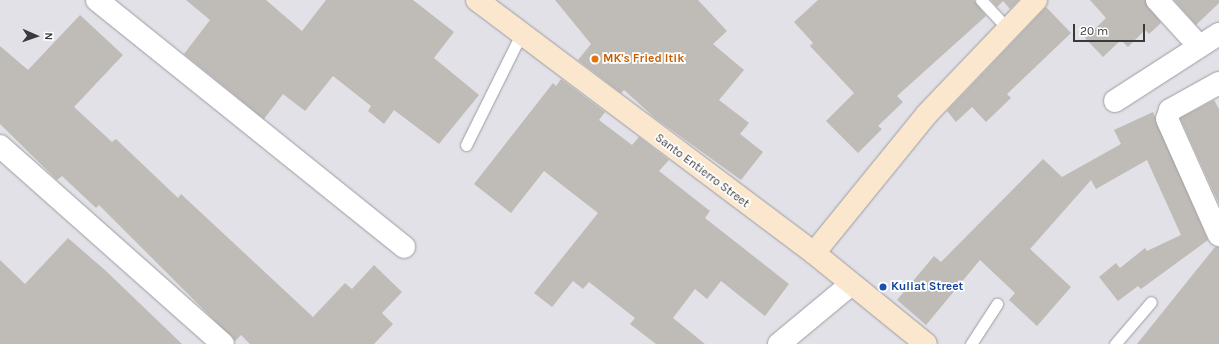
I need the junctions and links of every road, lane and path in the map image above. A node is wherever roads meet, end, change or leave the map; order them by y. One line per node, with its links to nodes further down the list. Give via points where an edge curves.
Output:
1 (97, 0): 15 (street)
2 (477, 0): 7 (main road, Santo Entierro Street)
3 (981, 0): 6 (lane)
4 (1036, 0): 6 (main road)
5 (1157, 0): 9 (street)
6 (1007, 28): 16 (main road, via 927,114)
7 (521, 34): 13 (lane); 16 (main road, Santo Entierro Street)
8 (1219, 34): 9 (street)
9 (1199, 46): 11 (street)
10 (1219, 82): 14 (street, via 1170,110 1167,119)
11 (1116, 101)
12 (0, 146): 20 (street)
13 (466, 146)
14 (1219, 235)
15 (404, 248)
16 (814, 253): 17 (main road, Santo Entierro Street)
17 (850, 285): 21 (street); 22 (main road, Santo Entierro Street)
18 (1150, 302): 24 (lane)
19 (997, 304): 23 (lane)
20 (224, 344)
21 (779, 344)
22 (926, 344)
23 (971, 344)
24 (1115, 344)

